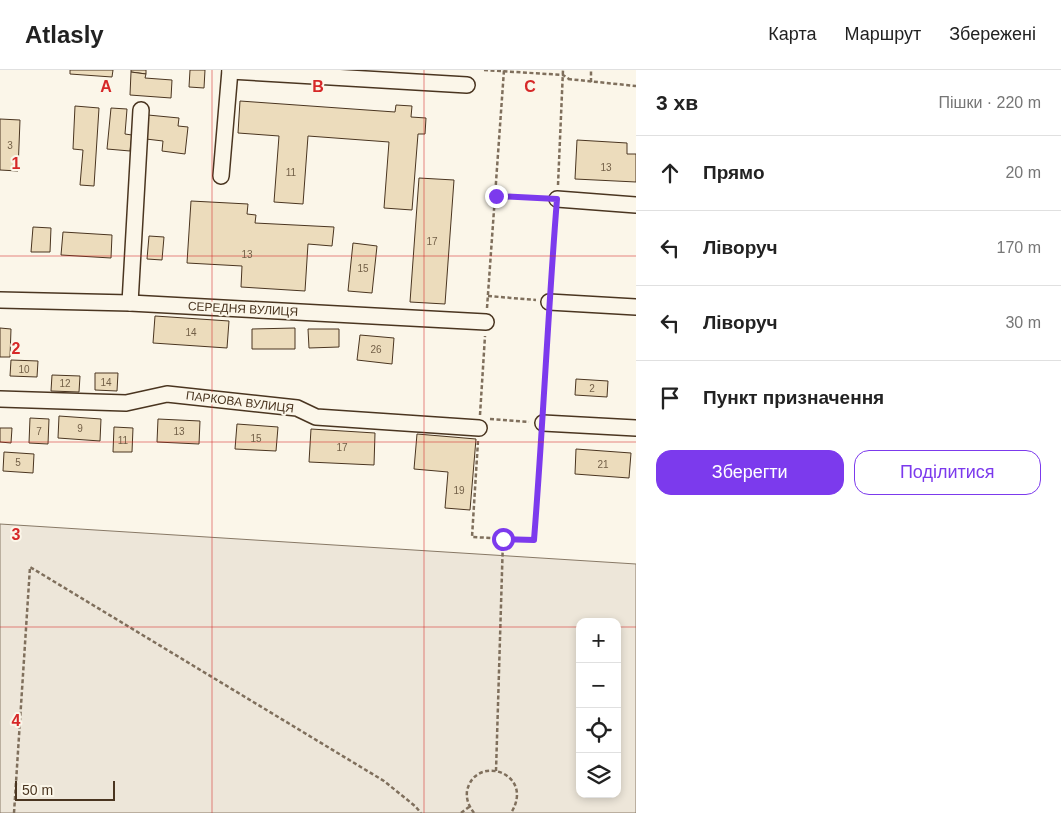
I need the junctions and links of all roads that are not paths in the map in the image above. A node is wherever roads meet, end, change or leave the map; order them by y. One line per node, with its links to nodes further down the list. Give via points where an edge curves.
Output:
1 (230, 70): 2 (street); 4 (street)
2 (467, 86)
3 (141, 110): 9 (street)
4 (221, 176)
5 (557, 199): 6 (street)
6 (636, 205)
7 (0, 300): 9 (street, СЕРЕДНЯ ВУЛИЦЯ)
8 (549, 302): 10 (street)
9 (130, 303): 11 (street, СЕРЕДНЯ ВУЛИЦЯ)
10 (636, 307)
11 (486, 322)
12 (0, 399): 14 (street, ПАРКОВА ВУЛИЦЯ, via 126,403 167,394 297,408 316,417)
13 (543, 423): 15 (street)
14 (484, 424)
15 (636, 428)

